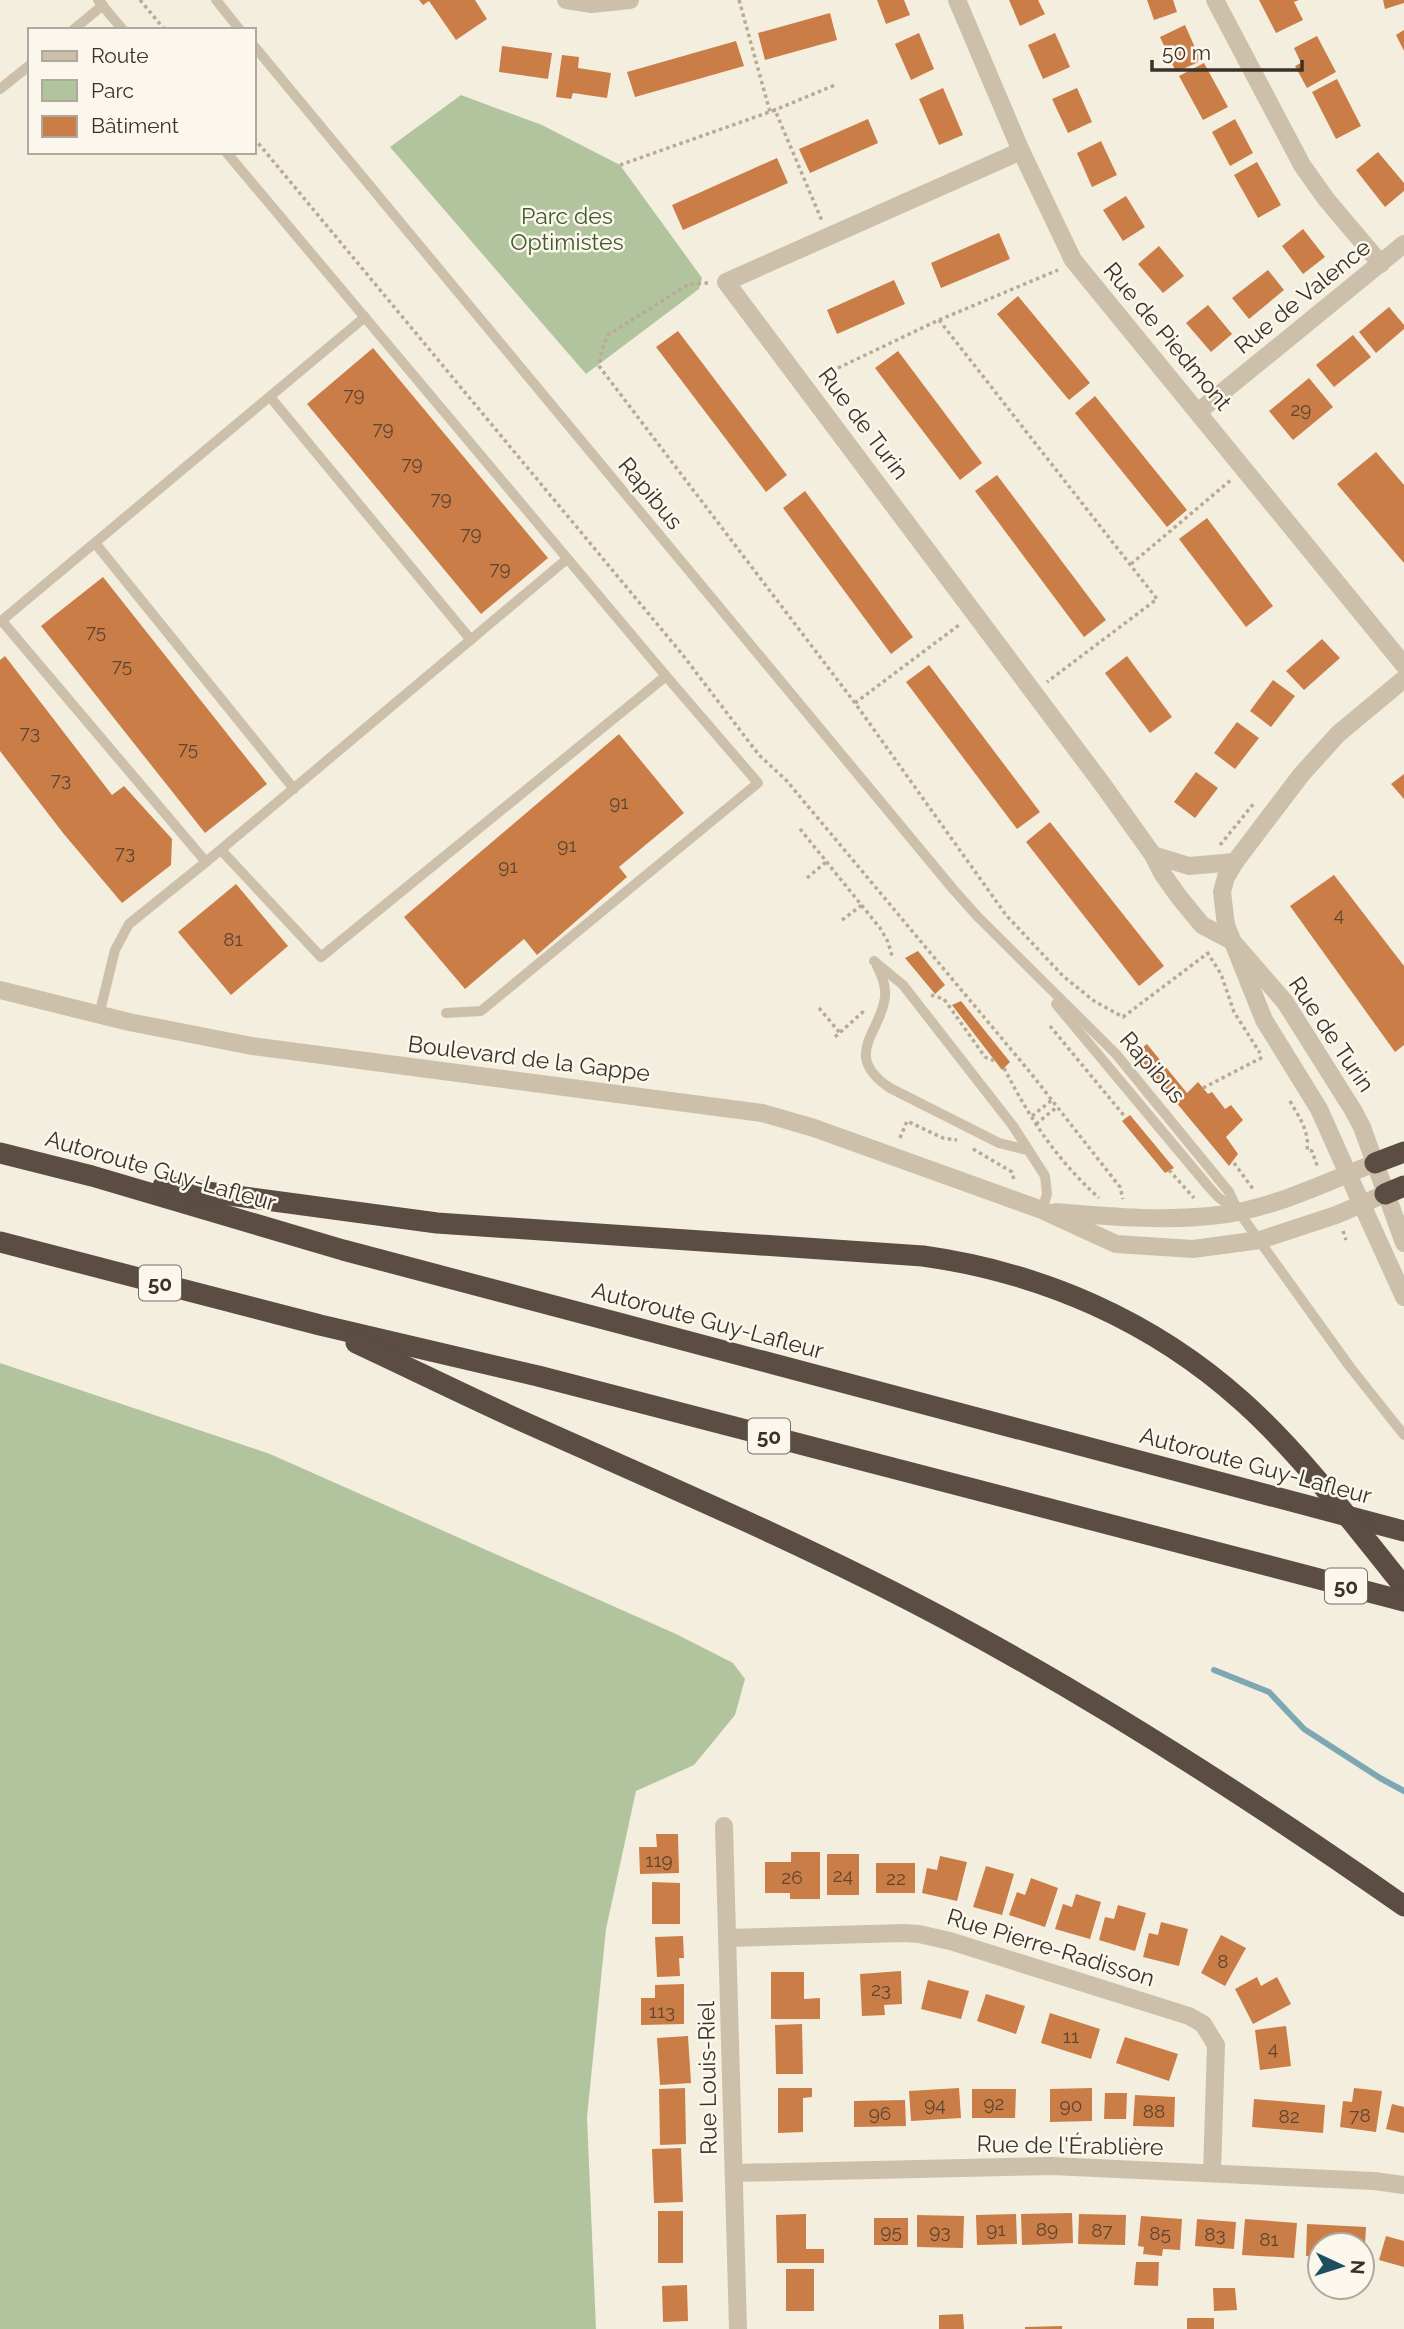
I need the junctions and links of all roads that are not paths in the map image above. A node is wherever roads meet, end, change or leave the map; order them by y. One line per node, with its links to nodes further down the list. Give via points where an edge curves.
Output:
1 (216, 0): 9 (lane)
2 (566, 0): 3 (street, via 592,5)
3 (629, 0)
4 (957, 0): 13 (street, Rue de Piedmont)
5 (1215, 0): 16 (street, via 1302,166)
6 (101, 3): 7 (lane); 8 (lane)
7 (75, 28)
8 (121, 28)
9 (238, 28)
10 (256, 48): 45 (lane, Rapibus, via 894,820 976,916 1116,1054 1230,1192)
11 (28, 67): 12 (lane)
12 (0, 89)
13 (1021, 151): 19 (street, Rue de Piedmont, via 1076,263); 29 (street, Rue de Turin, via 726,282)
14 (228, 154): 17 (lane)
15 (1404, 244): 16 (street, Rue de Valence)
16 (1381, 264): 19 (street, Rue de Valence)
17 (365, 317): 18 (lane); 21 (lane)
18 (271, 398): 20 (lane); 23 (lane)
19 (1198, 412): 24 (street, Rue de Piedmont)
20 (95, 543): 22 (lane); 27 (lane)
21 (567, 559): 23 (lane); 25 (lane)
22 (1, 622): 30 (lane)
23 (471, 640): 27 (lane)
24 (1404, 665)
25 (666, 676): 28 (lane, via 321,957); 34 (lane, via 758,783 481,1011)
26 (1404, 679): 31 (street, via 1320,752)
27 (294, 789): 28 (lane)
28 (220, 850): 30 (lane)
29 (1153, 855): 31 (street, via 1189,866); 32 (street, Rue de Turin, via 1202,925)
30 (206, 862): 35 (lane, via 124,930)
31 (1235, 862): 32 (street, via 1226,877 1222,900)
32 (1232, 940): 39 (street, Rue de Turin, via 1303,1028 1362,1126); 40 (street, Rue de Turin, via 1264,1020 1313,1100)
33 (0, 990): 35 (street, Boulevard de la Gappe)
34 (446, 1013)
35 (99, 1015): 44 (street, Boulevard de la Gappe, via 278,1051 762,1113)
36 (1027, 1150): 36 (lane, via 999,1143 890,1088 876,1076 866,1049 885,991 874,961 903,985); 44 (lane, via 1046,1182)
37 (1404, 1152): 39 (highway)
38 (0, 1153): 41 (highway, Autoroute Guy-Lafleur)
39 (1375, 1163): 40 (street, Boulevard de la Gappe); 42 (street, Rue de Turin)
40 (1348, 1174): 43 (street, Rue de Turin); 45 (street, Boulevard de la Gappe)
41 (92, 1176): 52 (highway, Autoroute Guy-Lafleur, via 356,1254); 53 (highway, via 449,1224 923,1256 1030,1280 1131,1322 1208,1373 1283,1443)
42 (1395, 1190): 43 (street, Boulevard de la Gappe); 48 (street)
43 (1361, 1204): 46 (street, Boulevard de la Gappe); 49 (street)
44 (1042, 1210): 45 (street, Boulevard de la Gappe, via 1131,1218); 46 (street, Boulevard de la Gappe, via 1116,1244 1193,1249)
45 (1238, 1211): 46 (lane, Rapibus)
46 (1260, 1240): 51 (lane, Rapibus)
47 (0, 1242): 50 (highway, 50)
48 (1404, 1243)
49 (1404, 1297)
50 (320, 1325): 54 (highway, 50, via 551,1380); 56 (highway, via 522,1422 729,1512 947,1620 1181,1757)
51 (1404, 1435)
52 (1404, 1531)
53 (1404, 1587)
54 (1404, 1601)
55 (724, 1826): 57 (street, Rue Louis-Riel)
56 (1404, 1906)
57 (728, 1938): 58 (street, Rue Louis-Riel); 59 (street, Rue Pierre-Radisson, via 919,1934 1189,2015 1203,2024 1216,2045)
58 (734, 2173): 59 (street, Rue de l'Érablière, via 1052,2166); 61 (street, Rue Louis-Riel)
59 (1212, 2173): 60 (street, Rue de l'Érablière)
60 (1404, 2185)
61 (738, 2329)

